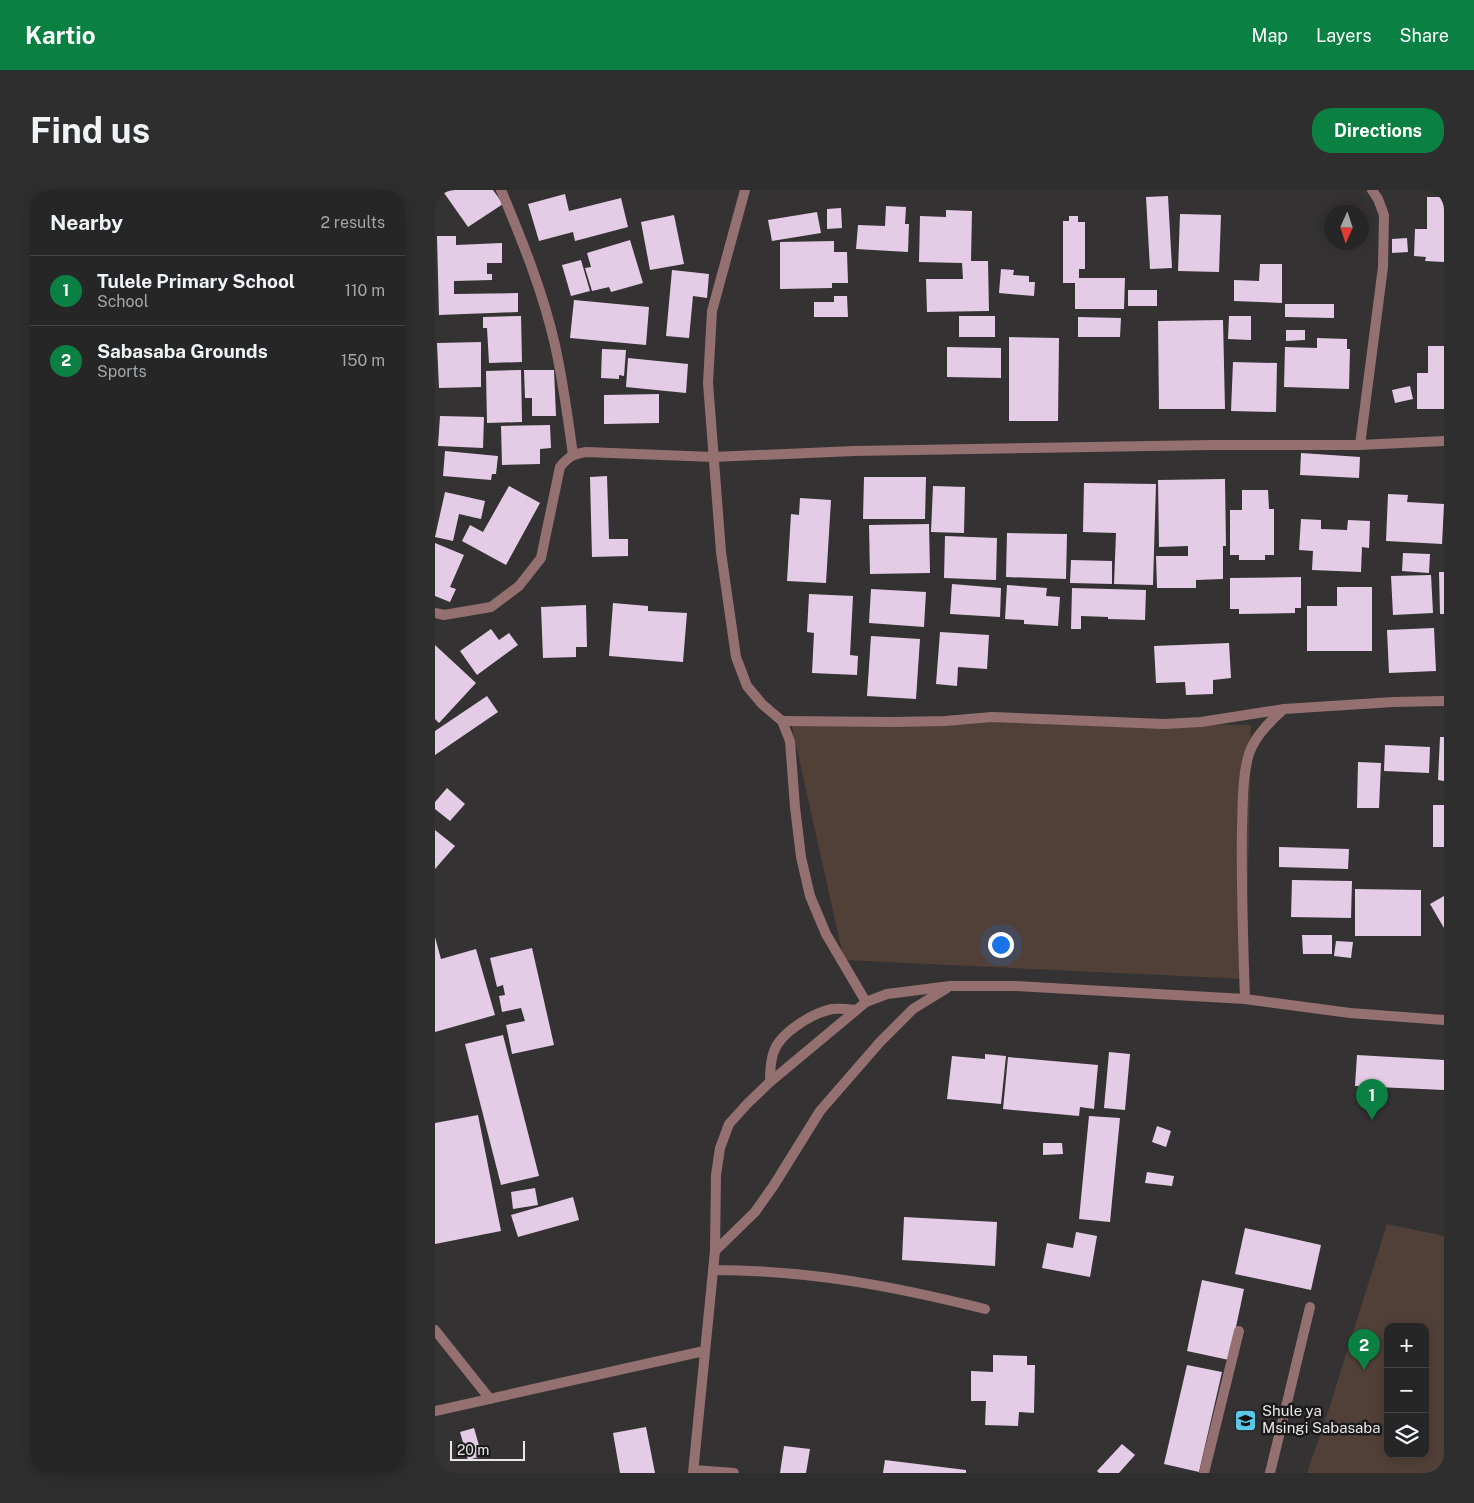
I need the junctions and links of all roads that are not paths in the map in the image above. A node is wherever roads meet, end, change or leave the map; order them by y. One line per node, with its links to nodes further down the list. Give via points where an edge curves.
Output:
1 (501, 190): 6 (street, via 534,275 555,343)
2 (745, 190): 7 (street, via 712,311 708,383)
3 (1372, 190): 5 (street, via 1384,215 1383,268)
4 (1444, 442): 5 (street)
5 (1360, 445): 7 (street, via 1038,447)
6 (573, 454): 7 (street, via 601,452); 8 (street, via 560,467 541,558 519,586 491,606 444,615)
7 (713, 457): 11 (street, via 721,552 736,657 747,686)
8 (435, 613)
9 (1444, 701): 10 (street)
10 (1284, 709): 11 (street, via 1201,722 1164,724 1008,717 894,722); 13 (street, via 1258,737 1249,753 1245,774 1241,864)
11 (782, 721): 14 (street, via 790,741 801,857 810,896 826,934)
12 (950, 986): 13 (street, via 1014,986); 14 (street, via 887,994); 18 (street, via 913,1009 880,1042 820,1111 755,1212)
13 (1245, 1000): 16 (street)
14 (866, 1002): 15 (street)
15 (856, 1010): 17 (street); 17 (street, via 833,1009 796,1026 774,1050)
16 (1444, 1020)
17 (770, 1082): 18 (street, via 729,1124 720,1148 716,1175)
18 (715, 1251): 19 (street)
19 (713, 1270): 21 (street, via 755,1270 871,1283); 24 (street)
20 (1311, 1307): 30 (street)
21 (985, 1309)
22 (435, 1330): 25 (street)
23 (1239, 1331): 29 (street)
24 (704, 1351): 25 (street); 27 (street)
25 (490, 1400): 26 (street)
26 (435, 1411)
27 (693, 1472): 28 (street)
28 (734, 1473)
29 (1204, 1473)
30 (1270, 1473)

